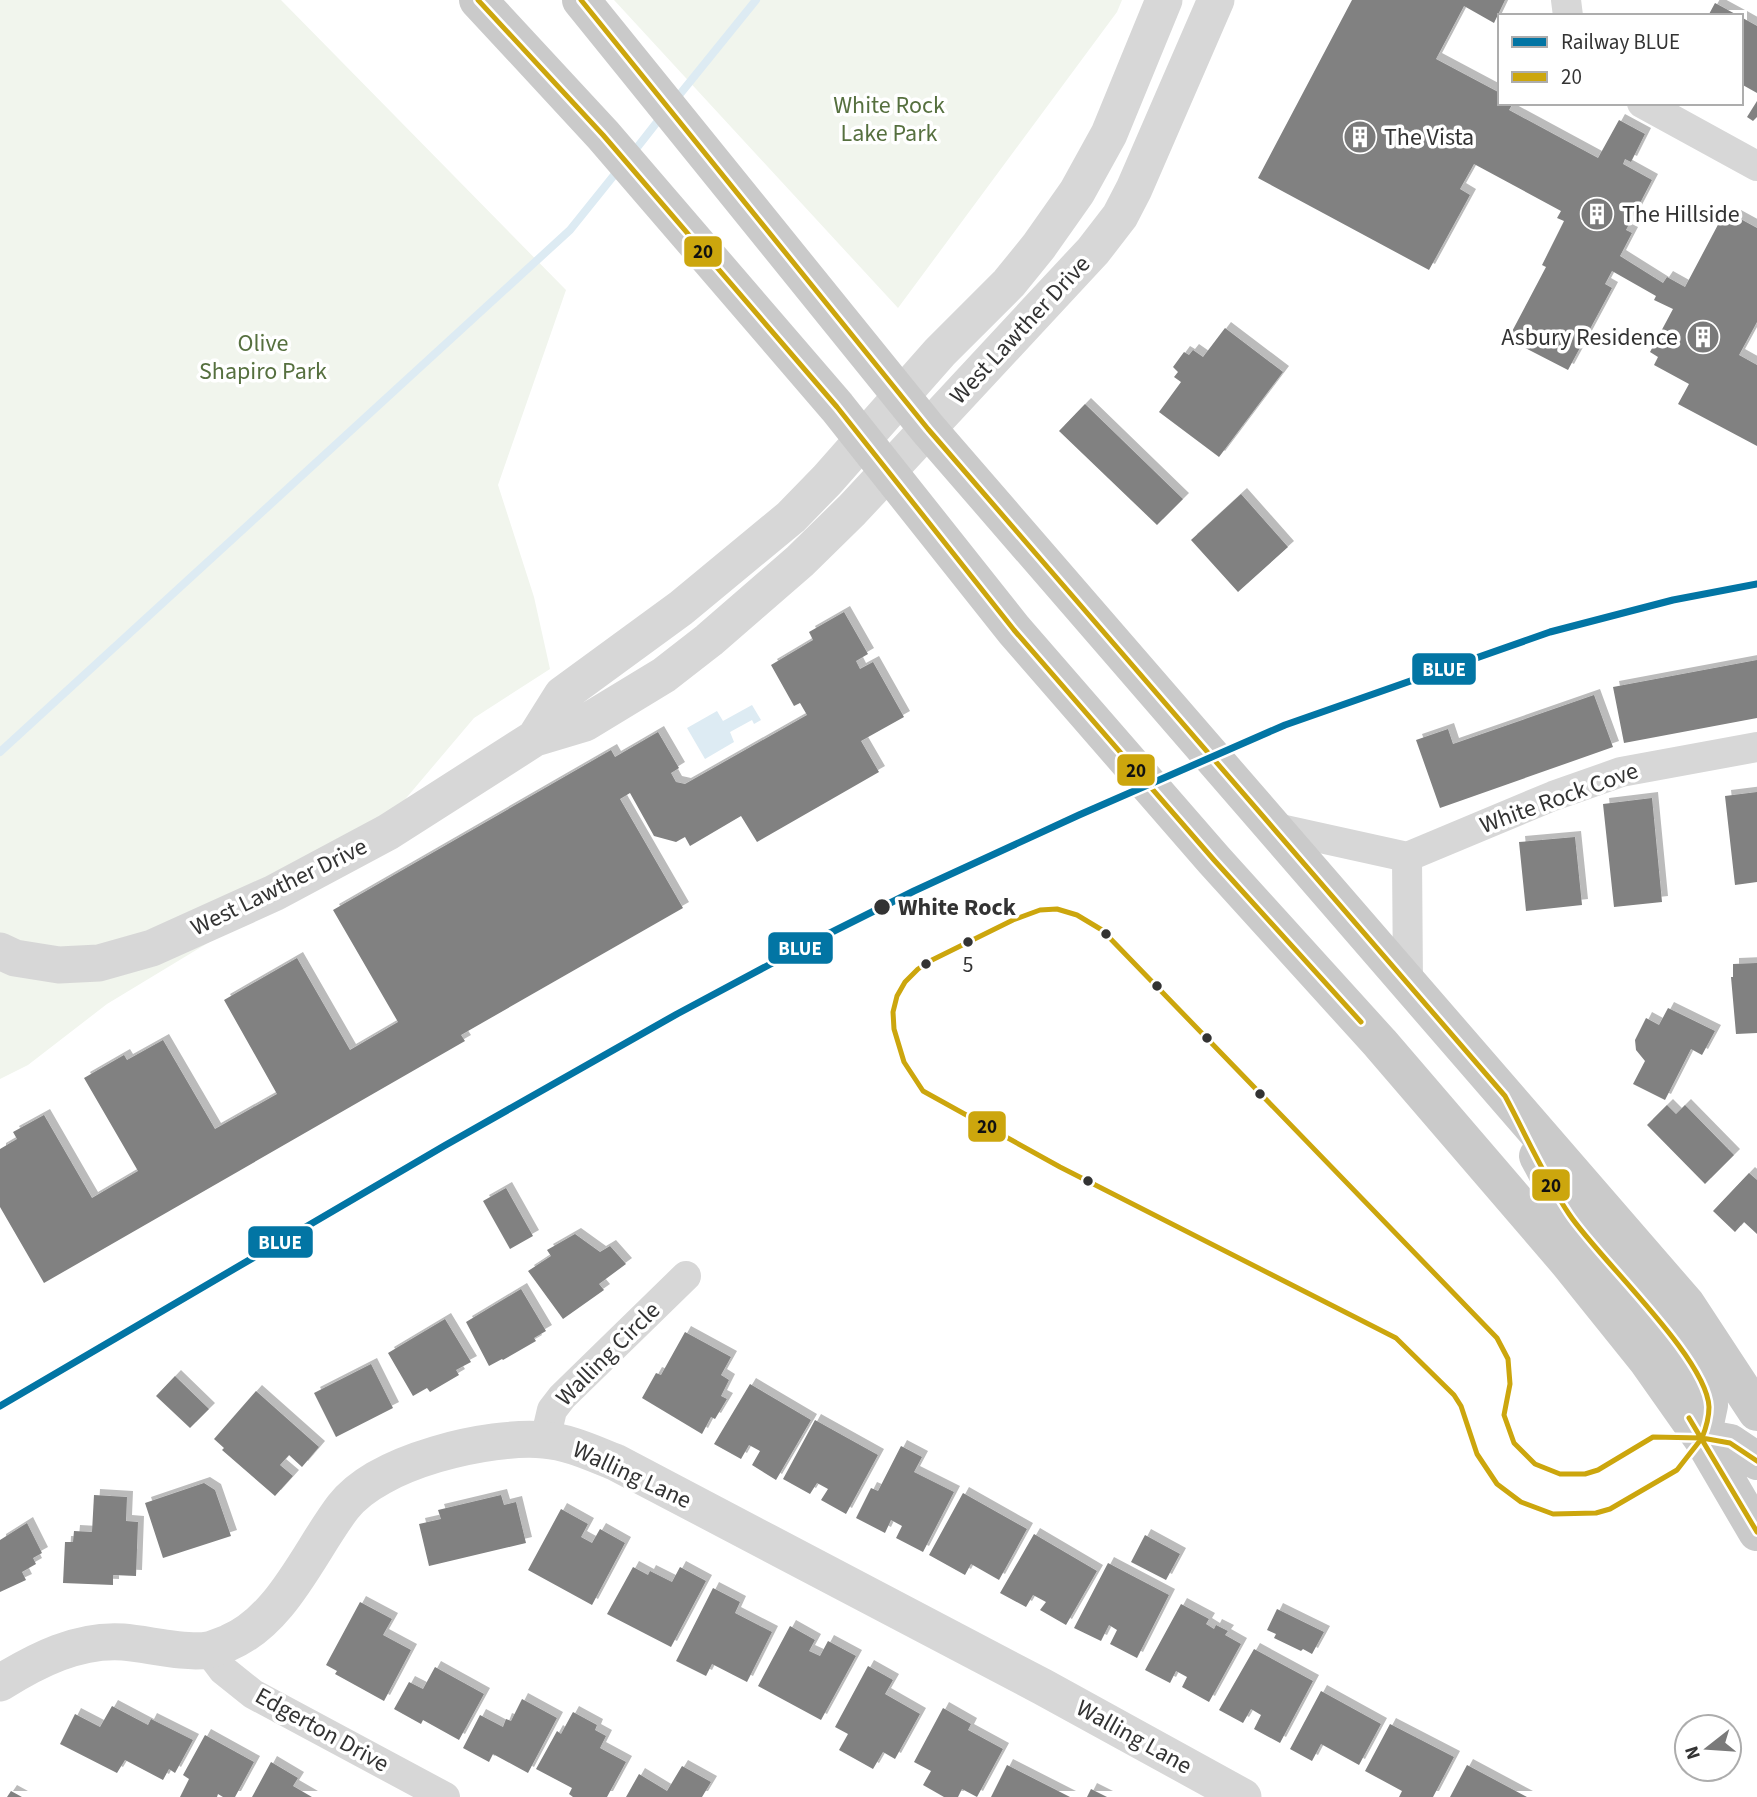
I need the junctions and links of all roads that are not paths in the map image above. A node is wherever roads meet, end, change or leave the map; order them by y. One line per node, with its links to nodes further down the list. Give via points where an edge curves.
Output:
1 (478, 0): 9 (main road, via 603,135)
2 (581, 0): 7 (main road)
3 (1164, 0): 7 (street, West Lawther Drive, via 1109,134 1077,192 1009,282)
4 (1216, 0): 8 (street, West Lawther Drive, via 1119,216 1093,251)
5 (1646, 105): 6 (street)
6 (1757, 166)
7 (901, 396): 8 (main road); 9 (street, West Lawther Drive)
8 (928, 429): 10 (street, West Lawther Drive); 15 (main road)
9 (862, 439): 10 (main road); 11 (street, West Lawther Drive, via 791,517)
10 (887, 473): 12 (street, West Lawther Drive, via 800,561); 22 (main road, via 1032,651 1513,1198 1647,1360)
11 (638, 640): 12 (street); 13 (street, West Lawther Drive, via 562,695)
12 (664, 675): 13 (street, West Lawther Drive, via 585,723)
13 (536, 738): 17 (street, West Lawther Drive, via 388,832 274,893 152,948 99,963 59,965)
14 (1757, 747): 16 (street, White Rock Cove, via 1621,772)
15 (1271, 827): 16 (street); 18 (main road)
16 (1408, 857): 18 (street)
17 (0, 951)
18 (1408, 985): 19 (main road)
19 (1505, 1096): 21 (main road, via 1686,1304); 22 (main road, via 1570,1214 1698,1376 1709,1405)
20 (686, 1276): 23 (street, Walling Circle, via 562,1397 552,1410)
21 (1757, 1412)
22 (1702, 1438): 24 (main road, via 1730,1443); 25 (main road)
23 (545, 1440): 26 (street, Walling Lane, via 512,1439 441,1452 374,1481 345,1504 297,1578 263,1619 232,1641); 29 (street, Walling Lane, via 615,1462)
24 (1757, 1461)
25 (1757, 1532)
26 (208, 1650): 27 (street, Walling Lane, via 87,1643 27,1666); 28 (street, Edgerton Drive, via 223,1670 253,1694)
27 (0, 1683)
28 (445, 1797)
29 (1243, 1797)

